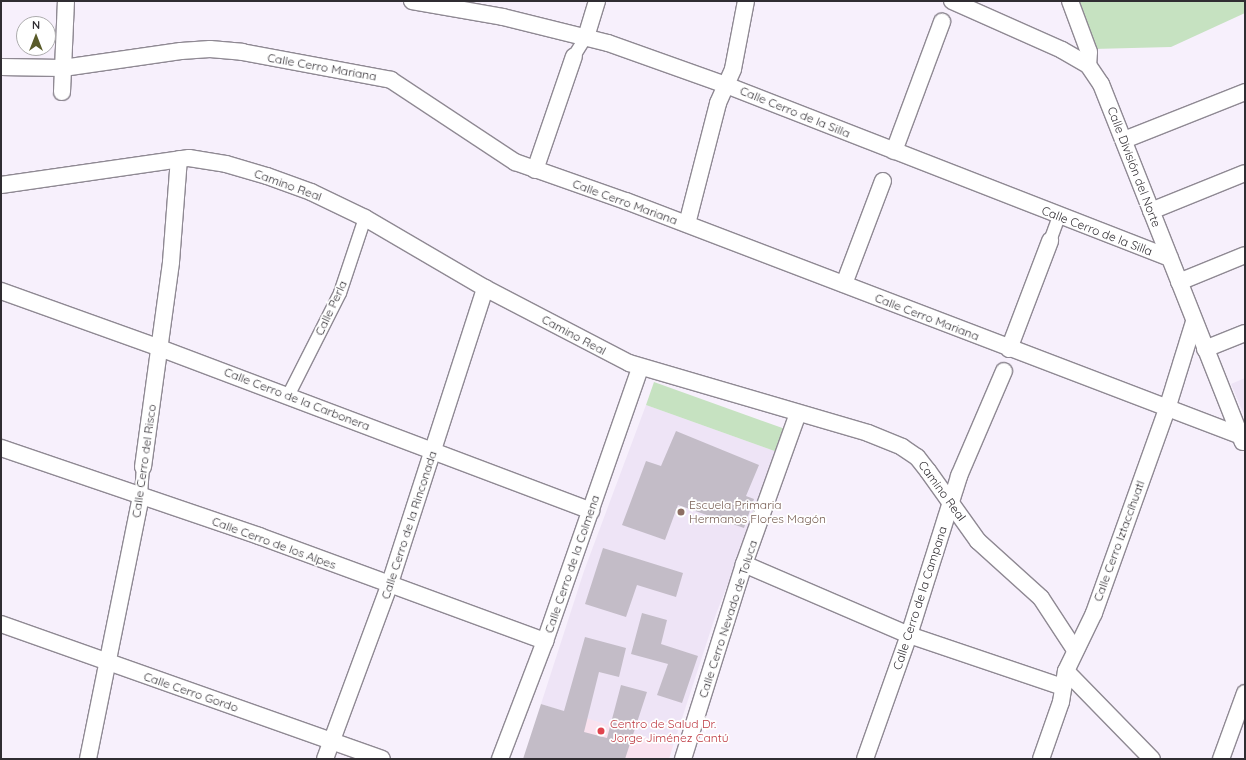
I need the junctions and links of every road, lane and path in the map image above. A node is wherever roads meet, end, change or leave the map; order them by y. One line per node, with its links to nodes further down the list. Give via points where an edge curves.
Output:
1 (66, 1): 12 (street)
2 (597, 1): 8 (street)
3 (746, 1): 13 (street, via 733,69)
4 (952, 1): 10 (street, via 1062,50)
5 (1070, 1): 10 (street, via 1089,52)
6 (422, 2): 8 (street, Calle Cerro de la Silla, via 503,17)
7 (942, 22): 17 (street)
8 (586, 37): 9 (street); 13 (street, Calle Cerro de la Silla)
9 (574, 56): 19 (street)
10 (1088, 65): 16 (street, Calle División del Norte, via 1101,84)
11 (1, 67): 12 (street, Calle Cerro Mariana)
12 (63, 68): 14 (street); 19 (street, Calle Cerro Mariana, via 181,51 210,50 242,52 379,77 399,85 515,162)
13 (726, 85): 17 (street, Calle Cerro de la Silla); 26 (street, via 718,103)
14 (62, 92)
15 (1245, 92): 16 (street)
16 (1124, 140): 23 (street, Calle División del Norte)
17 (894, 151): 24 (street, Calle Cerro de la Silla)
18 (179, 159): 22 (street, Camino Real); 25 (street, Camino Real, via 203,159 267,176 311,192); 36 (street, Calle Cerro del Risco, via 171,262)
19 (535, 170): 26 (street, Calle Cerro Mariana)
20 (1245, 173): 23 (street)
21 (883, 181): 31 (street)
22 (1, 185)
23 (1151, 210): 29 (street, Calle División del Norte)
24 (1059, 216): 27 (street); 29 (street, Calle Cerro de la Silla)
25 (365, 218): 32 (street, Camino Real); 41 (street, Calle Perla, via 340,293)
26 (687, 224): 31 (street, Calle Cerro Mariana)
27 (1050, 242): 37 (street)
28 (1245, 255): 30 (street)
29 (1169, 258): 30 (street, Calle División del Norte)
30 (1179, 282): 34 (street, Calle División del Norte)
31 (844, 284): 37 (street, Calle Cerro Mariana)
32 (485, 288): 39 (street, Camino Real); 46 (street, Calle Cerro de la Rinconada)
33 (1, 291): 36 (street, Calle Cerro de la Carbonera)
34 (1194, 322): 38 (street, Calle División del Norte); 42 (street, Calle Cerro Iztaccíhuatl)
35 (1245, 333): 38 (street)
36 (160, 348): 41 (street, Calle Cerro de la Carbonera); 47 (street, Calle Cerro del Risco)
37 (1009, 349): 42 (street, Calle Cerro Mariana)
38 (1205, 349): 44 (street, Calle División del Norte)
39 (640, 368): 43 (street, Camino Real); 50 (street, Calle Cerro de la Colmena)
40 (1004, 371): 49 (street, Calle Cerro de la Campana, via 982,419)
41 (288, 396): 46 (street, Calle Cerro de la Carbonera)
42 (1167, 408): 44 (street, Calle Cerro Mariana); 56 (street, Calle Cerro Iztaccíhuatl, via 1094,613)
43 (798, 413): 49 (street, Camino Real, via 902,447 917,457); 51 (street, Calle Cerro Nevado de Toluca)
44 (1243, 442)
45 (1, 448): 48 (street, Calle Cerro de los Alpes)
46 (434, 450): 50 (street, Calle Cerro de la Carbonera); 52 (street, Calle Cerro de la Rinconada)
47 (143, 467): 48 (street, Calle Cerro del Risco)
48 (141, 495): 52 (street, Calle Cerro de los Alpes); 57 (street, Calle Cerro del Risco)
49 (950, 504): 54 (street, Calle Cerro de la Campana); 56 (street, Camino Real, via 978,541 1041,598)
50 (591, 510): 55 (street, Calle Cerro de la Colmena)
51 (744, 564): 54 (street); 66 (street, Calle Cerro Nevado de Toluca)
52 (389, 586): 55 (street, Calle Cerro de los Alpes); 61 (street, Calle Cerro de la Rinconada)
53 (1, 624): 57 (street, Calle Cerro Gordo)
54 (909, 635): 59 (street); 67 (street, Calle Cerro de la Campana)
55 (545, 641): 65 (street, Calle Cerro de la Colmena)
56 (1075, 650): 58 (street, Calle Cerro Iztaccíhuatl)
57 (107, 663): 61 (street, Calle Cerro Gordo); 62 (street, Calle Cerro del Risco)
58 (1066, 671): 59 (street, Calle Cerro Iztaccíhuatl); 69 (street)
59 (1063, 687): 68 (street, Calle Cerro Iztaccíhuatl)
60 (1245, 692): 70 (street)
61 (332, 740): 63 (street, Calle Cerro de la Rinconada); 64 (street, Calle Cerro Gordo)
62 (88, 759)
63 (325, 759)
64 (382, 759)
65 (500, 759)
66 (683, 759)
67 (865, 759)
68 (1041, 759)
69 (1152, 759)
70 (1221, 759)

